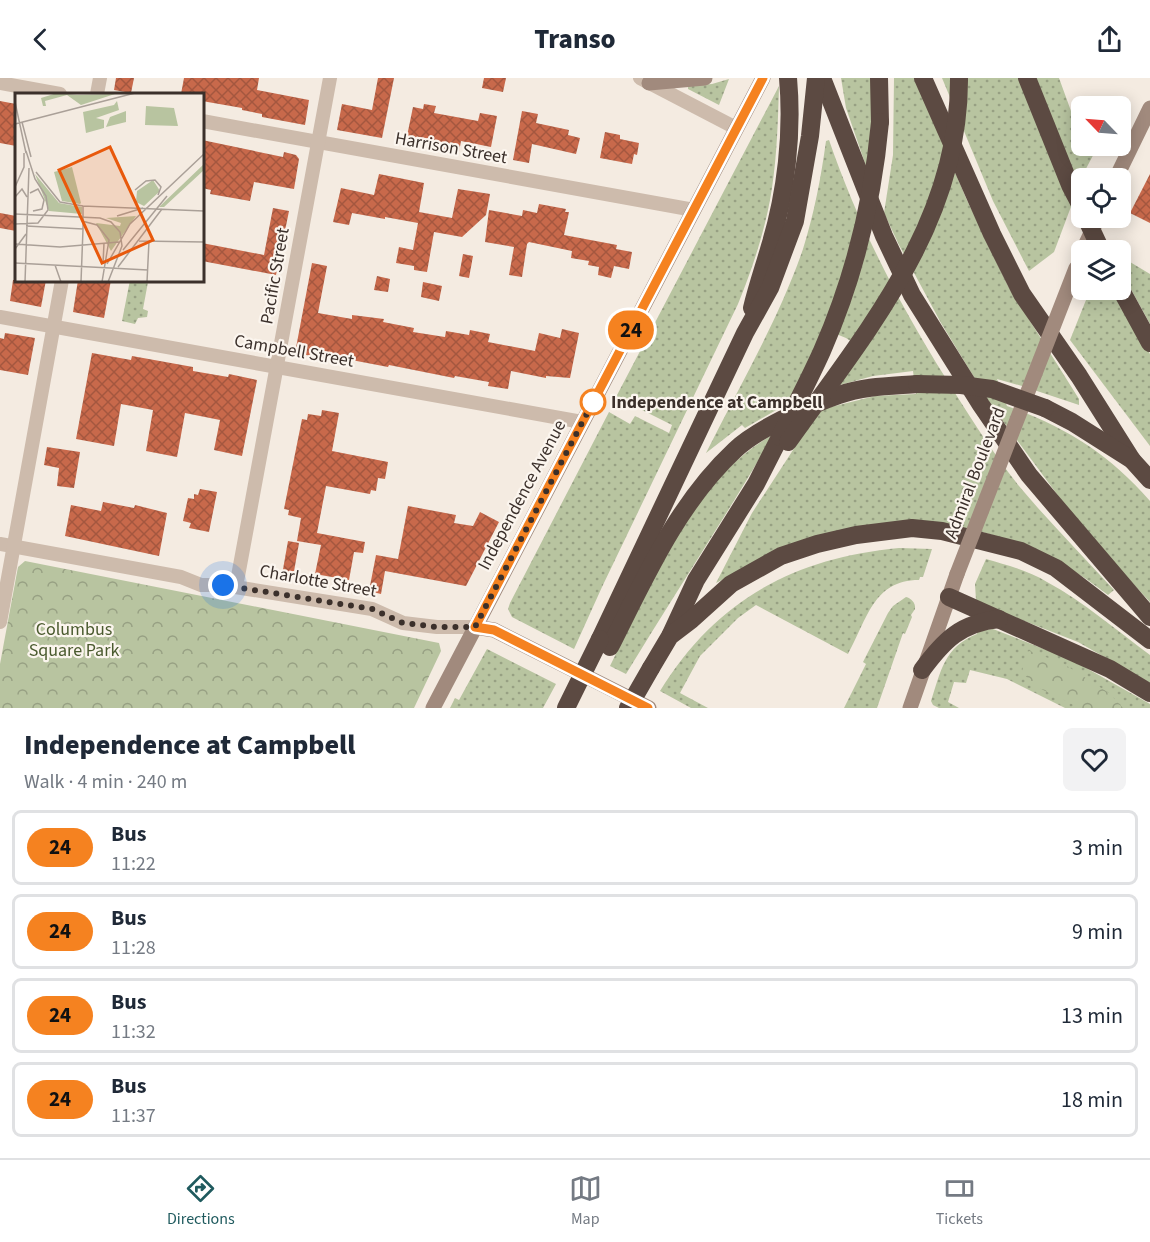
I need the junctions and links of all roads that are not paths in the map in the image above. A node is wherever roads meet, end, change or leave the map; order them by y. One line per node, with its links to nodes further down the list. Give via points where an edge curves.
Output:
1 (100, 78): 15 (street)
2 (330, 78): 20 (street, Pacific Street)
3 (705, 78): 12 (main road)
4 (763, 78): 18 (main road, Independence Avenue)
5 (788, 78): 29 (highway, via 784,180 771,245)
6 (816, 78): 29 (highway, via 795,221 770,288)
7 (822, 78): 40 (highway, via 884,236 912,295 1029,475)
8 (879, 78): 33 (highway, bridge, via 876,167 866,219 847,285)
9 (923, 78): 34 (highway, via 1022,294)
10 (959, 78): 33 (highway, bridge, via 944,181 924,236 896,287)
11 (1027, 78): 22 (highway)
12 (645, 80): 18 (street)
13 (0, 83): 14 (street)
14 (55, 93)
15 (97, 93)
16 (1150, 108): 19 (main road)
17 (204, 121): 20 (street, Harrison Street)
18 (736, 128): 23 (main road, Independence Avenue)
19 (1145, 129): 21 (main road)
20 (318, 143): 23 (street, Harrison Street); 31 (street, Pacific Street)
21 (1122, 168)
22 (1071, 187)
23 (694, 210): 32 (main road, Independence Avenue)
24 (1071, 281): 39 (main road, Admiral Boulevard, bridge)
25 (62, 282): 28 (street)
26 (1127, 300): 30 (highway)
27 (0, 317): 28 (street, Campbell Street)
28 (54, 327): 31 (street, Campbell Street); 37 (street)
29 (746, 333): 46 (highway)
30 (1150, 343)
31 (277, 366): 32 (street, Campbell Street); 38 (street, Pacific Street)
32 (582, 422): 43 (main road, Independence Avenue)
33 (784, 440): 44 (highway, via 696,580)
34 (1131, 460): 35 (highway); 46 (highway, bridge, via 1072,422 992,389 916,384 840,395 771,425 736,449 709,477 677,520)
35 (1150, 480)
36 (0, 544): 37 (street, Charlotte Street)
37 (14, 547): 38 (street, Charlotte Street, via 181,577 201,585); 42 (street)
38 (236, 587): 43 (street, Charlotte Street, via 372,609 403,623)
39 (949, 597): 41 (highway); 47 (main road, Admiral Boulevard)
40 (1150, 617)
41 (999, 619): 47 (highway, via 960,630 940,645); 48 (highway, via 1110,669)
42 (0, 621)
43 (475, 627): 49 (main road, Independence Avenue); 53 (main road, Charlotte Street, via 494,630)
44 (670, 636): 45 (highway, via 730,584 781,556 856,535 912,528 942,531 1020,551 1056,568); 52 (highway, bridge)
45 (1150, 640)
46 (605, 643): 50 (highway, bridge); 51 (highway)
47 (922, 670): 54 (main road, Admiral Boulevard)
48 (1150, 693)
49 (433, 708)
50 (566, 708)
51 (579, 708)
52 (628, 708)
53 (649, 708)
54 (910, 708)

